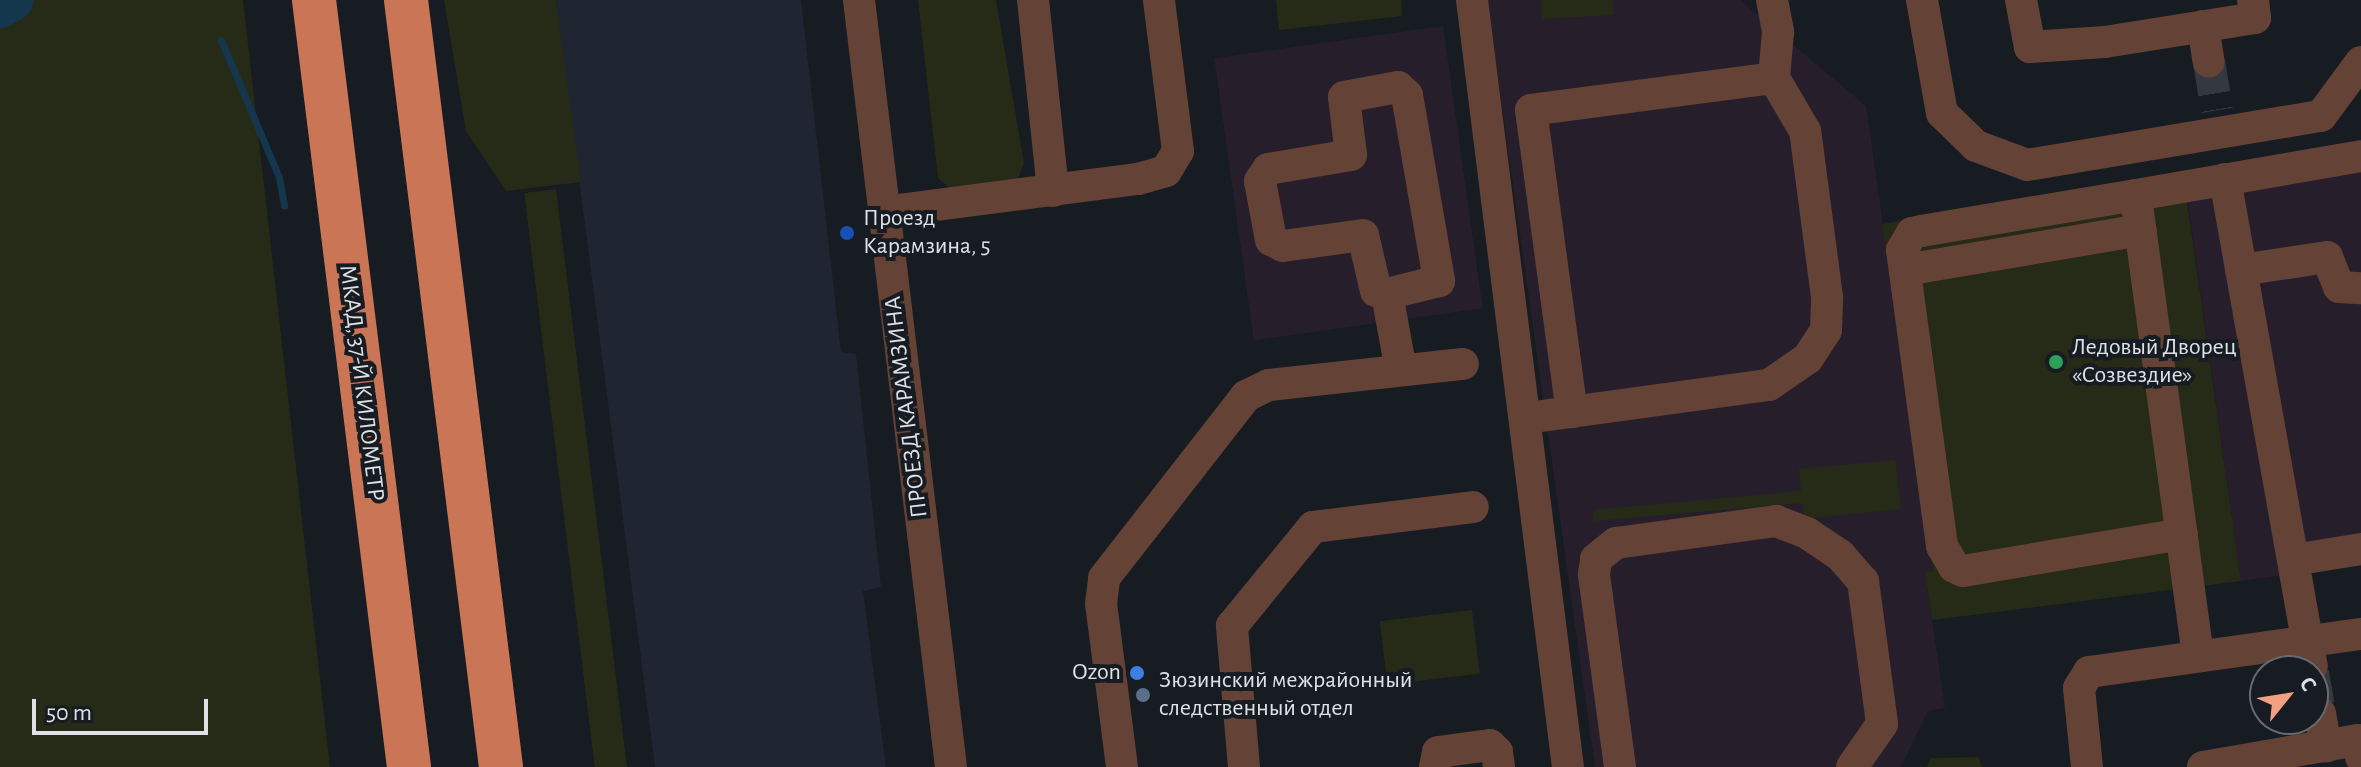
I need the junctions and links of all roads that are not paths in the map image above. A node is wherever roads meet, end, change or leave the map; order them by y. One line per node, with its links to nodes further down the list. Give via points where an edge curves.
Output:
1 (314, 0): 39 (highway, МКАД, 37-Й КИЛОМЕТР)
2 (406, 0): 40 (highway)
3 (859, 0): 19 (street, ПРОЕЗД КАРАМЗИНА)
4 (1033, 0): 17 (street)
5 (1159, 0): 17 (street, via 1178,151 1173,164 1153,177)
6 (1472, 0): 28 (street)
7 (1772, 0): 14 (street, via 1778,32)
8 (1922, 0): 13 (street, via 1942,113 1976,146 2027,165 2218,121 2321,116)
9 (2021, 0): 11 (street, via 2030,47)
10 (2253, 0): 11 (street, via 2255,18)
11 (2203, 26): 12 (street)
12 (2209, 62)
13 (2361, 62)
14 (1774, 78): 27 (street, via 1805,131 1829,317 1820,340 1791,373 1769,385); 27 (street, via 1531,110)
15 (2361, 156): 16 (street)
16 (2225, 179): 18 (street); 22 (street)
17 (1053, 191): 19 (street)
18 (2136, 195): 20 (street); 21 (street, via 1912,233 1902,250)
19 (883, 212): 41 (street, ПРОЕЗД КАРАМЗИНА)
20 (2141, 230): 21 (street); 30 (street)
21 (1905, 270): 30 (street, via 1942,546 1954,567 1963,571)
22 (2241, 270): 23 (street, via 2327,257 2339,287); 32 (street)
23 (2361, 288)
24 (1387, 294): 24 (street, via 1439,281 1407,95 1398,87 1344,97 1351,155 1268,169 1260,181 1271,240 1283,246 1363,235 1376,291); 26 (street)
25 (1463, 364): 26 (street)
26 (1401, 370): 42 (street, via 1269,385 1246,396 1119,555 1104,578 1101,604)
27 (1572, 412): 28 (street)
28 (1527, 418): 46 (street)
29 (1473, 507): 43 (street, via 1313,527 1232,626)
30 (2182, 534): 35 (street)
31 (2361, 549): 32 (street)
32 (2293, 560): 34 (street)
33 (2361, 634): 34 (street)
34 (2310, 654): 35 (street)
35 (2198, 656): 49 (street, via 2089,672 2079,688)
36 (2324, 735): 37 (street)
37 (2326, 746): 38 (street, via 2358,740); 50 (street)
38 (2361, 757)
39 (409, 767)
40 (501, 767)
41 (951, 767)
42 (1122, 767)
43 (1244, 767)
44 (1435, 767): 45 (street, via 1438,752 1490,745)
45 (1499, 767)
46 (1568, 767)
47 (1620, 767): 48 (street, via 1596,559 1616,543 1776,521 1840,555 1863,581 1882,724)
48 (1852, 767)
49 (2087, 767)
50 (2203, 767)

